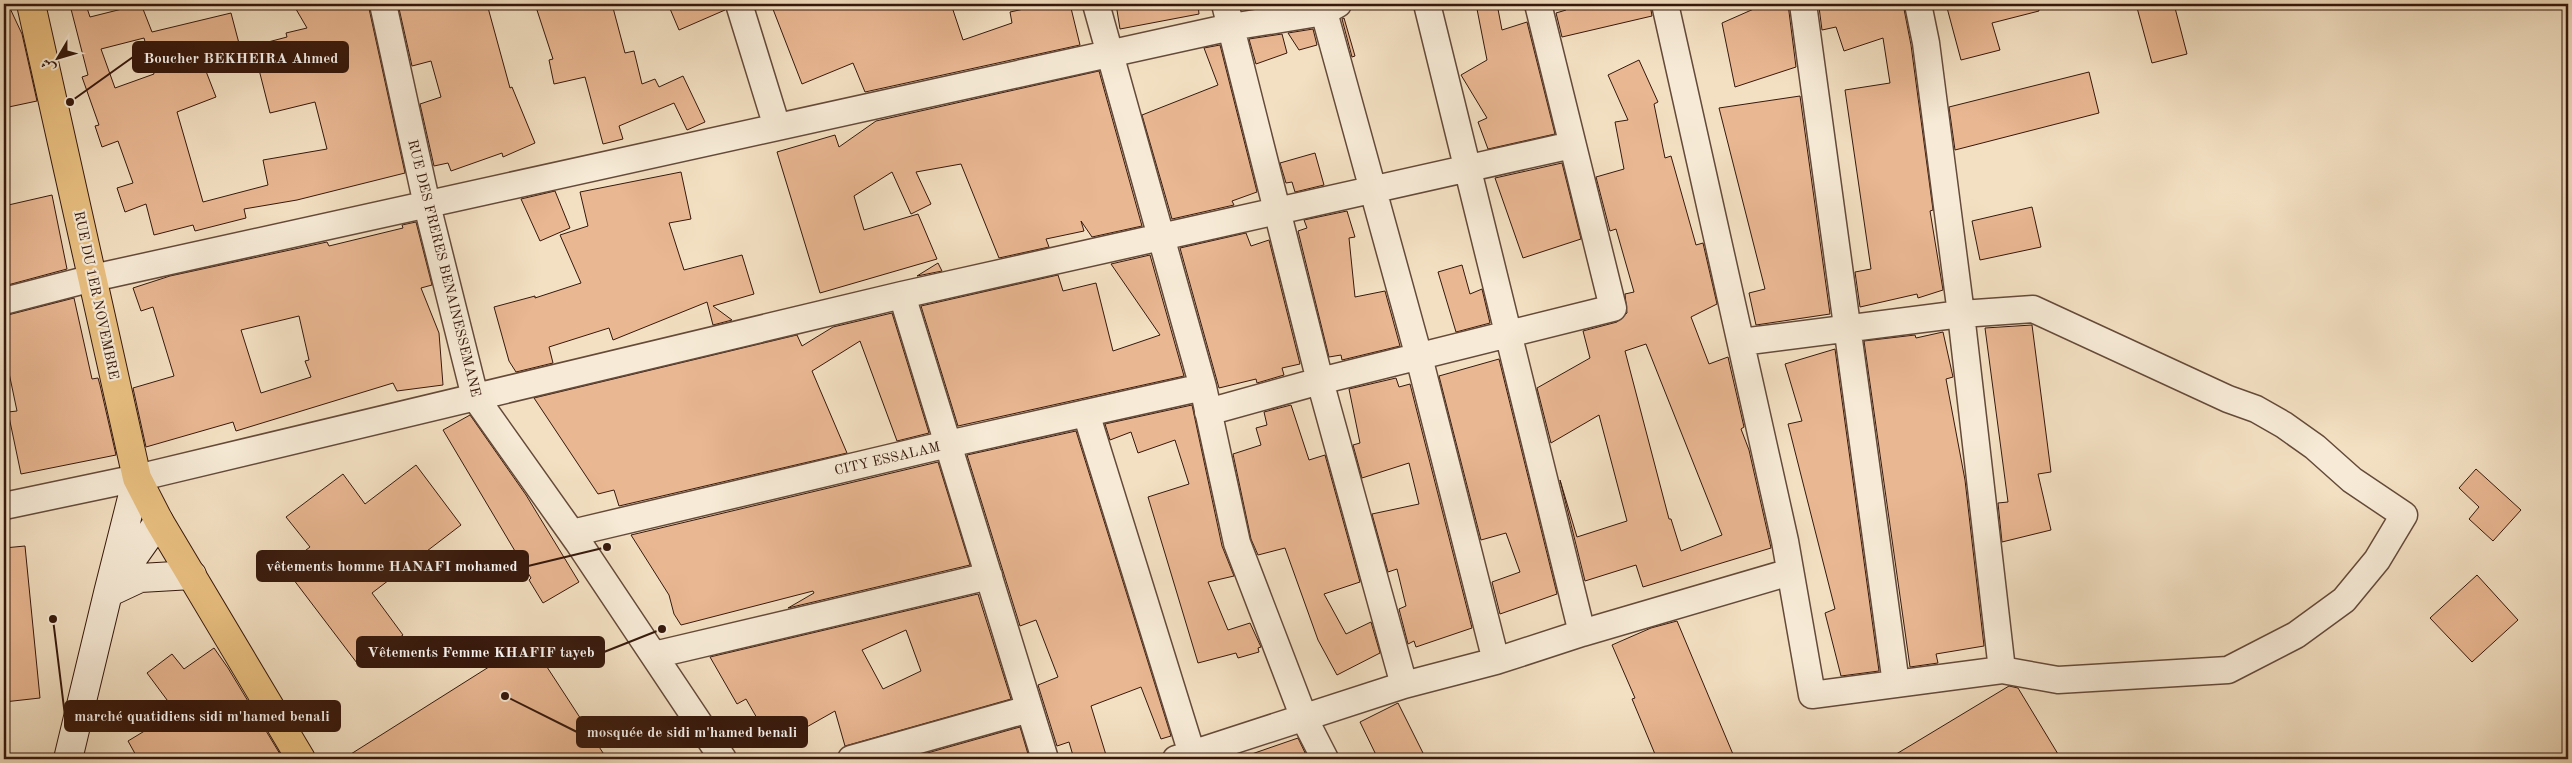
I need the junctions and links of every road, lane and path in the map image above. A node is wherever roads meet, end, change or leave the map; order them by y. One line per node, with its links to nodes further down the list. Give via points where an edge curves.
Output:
1 (31, 4): 20 (main road, RUE DU 1ER NOVEMBRE)
2 (383, 4): 17 (street, RUE DES FRERES BENAINESSEMANE)
3 (739, 4): 13 (street)
4 (1096, 4): 12 (street)
5 (1427, 4): 15 (street)
6 (1538, 4): 14 (street)
7 (1664, 4): 26 (street)
8 (1803, 4): 24 (street)
9 (1918, 4): 23 (street, via 1926,43)
10 (1331, 8): 11 (street); 16 (street)
11 (1228, 15): 12 (street); 18 (street)
12 (1110, 53): 13 (street); 19 (street)
13 (777, 127): 17 (street)
14 (1572, 145): 15 (street); 25 (street, via 1613,308)
15 (1468, 169): 16 (street); 25 (street)
16 (1372, 190): 18 (street); 27 (street)
17 (427, 204): 20 (street); 30 (street, RUE DES FRERES BENAINESSEMANE)
18 (1278, 212): 19 (street); 28 (street)
19 (1162, 238): 21 (street); 29 (street)
20 (93, 278): 22 (street); 34 (main road, RUE DU 1ER NOVEMBRE)
21 (902, 295): 30 (street); 33 (street)
22 (4, 301)
23 (1961, 314): 24 (street); 45 (street); 45 (street, via 2033,309 2256,409 2315,447 2352,480 2404,516 2377,560 2344,600 2296,635 2228,670 2058,680)
24 (1846, 329): 26 (street); 46 (street)
25 (1507, 335): 27 (street); 42 (street)
26 (1741, 342): 38 (street)
27 (1419, 357): 28 (street); 44 (street)
28 (1320, 381): 31 (street); 47 (street)
29 (1203, 387): 31 (street); 32 (street, CITY ESSALAM)
30 (475, 397): 34 (street); 37 (street, RUE DES FRERES BENAINESSEMANE)
31 (1208, 412): 49 (street, via 1237,543)
32 (1086, 414): 33 (street, CITY ESSALAM); 50 (street)
33 (948, 444): 37 (street, CITY ESSALAM); 40 (street)
34 (136, 478): 35 (street); 36 (main road, RUE DU 1ER NOVEMBRE); 41 (street)
35 (4, 506)
36 (159, 521): 39 (main road, RUE DU 1ER NOVEMBRE); 41 (street)
37 (572, 533): 43 (street, RUE DES FRERES BENAINESSEMANE)
38 (1790, 572): 42 (street); 46 (street, via 1812,695)
39 (192, 575): 41 (street, via 140,578); 52 (main road); 53 (main road)
40 (989, 576): 43 (street); 48 (street)
41 (108, 593): 51 (street)
42 (1582, 632): 44 (street)
43 (654, 655): 54 (street, RUE DES FRERES BENAINESSEMANE)
44 (1496, 661): 47 (street)
45 (2002, 670): 46 (street)
46 (1896, 684)
47 (1404, 685): 49 (street)
48 (1029, 710): 55 (street); 56 (street)
49 (1304, 718): 50 (street); 57 (street)
50 (1184, 757)
51 (68, 759)
52 (285, 759)
53 (302, 759)
54 (723, 759)
55 (851, 759)
56 (1045, 759)
57 (1325, 759)

